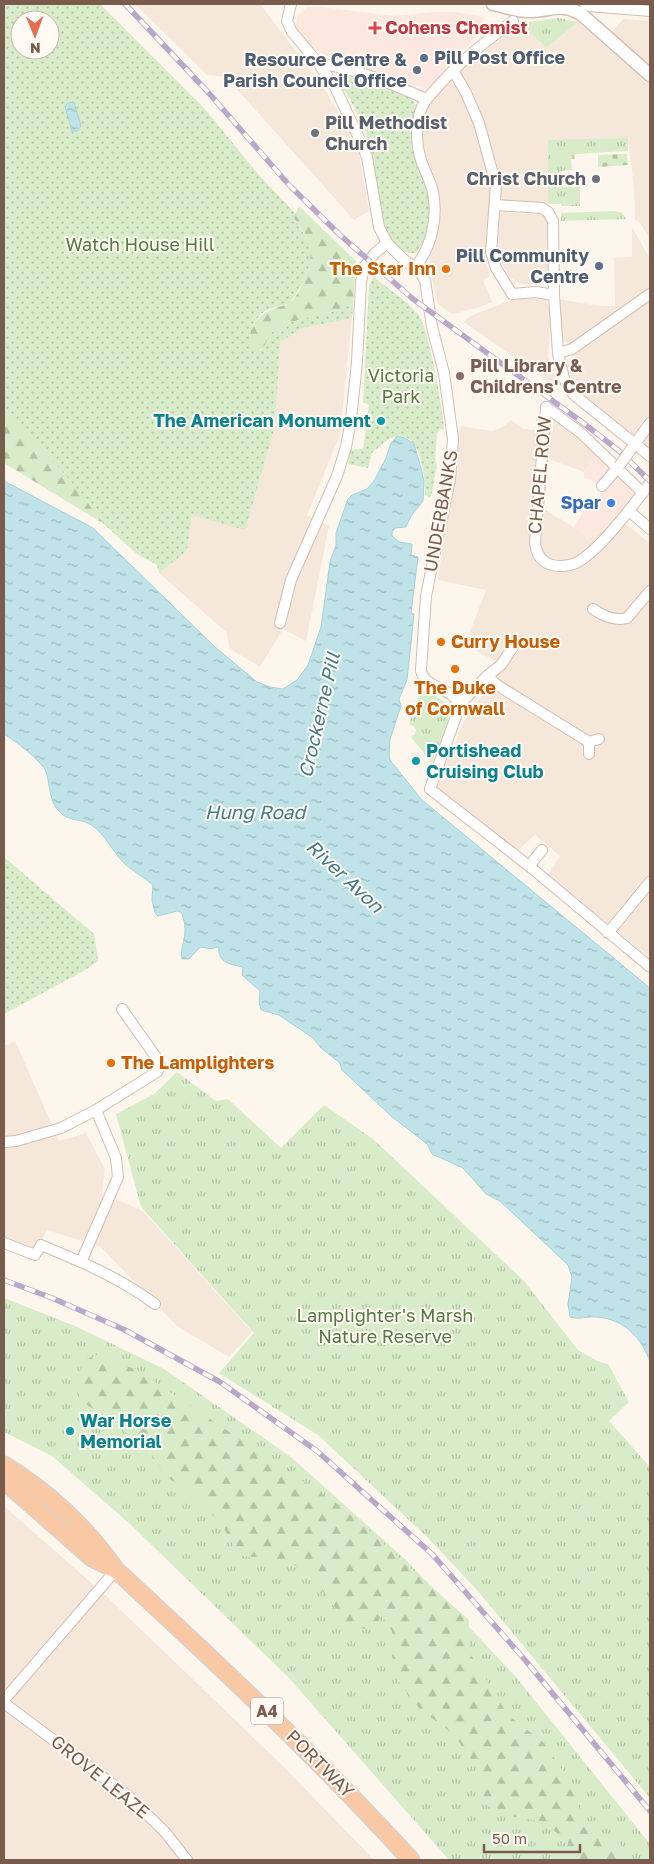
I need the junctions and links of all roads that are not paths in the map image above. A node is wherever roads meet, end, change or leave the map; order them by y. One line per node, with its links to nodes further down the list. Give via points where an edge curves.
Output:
1 (291, 4): 7 (street, via 287,21)
2 (493, 4): 3 (street, via 529,12)
3 (554, 5): 4 (street)
4 (579, 5): 5 (street); 9 (street, via 581,14)
5 (650, 11)
6 (513, 21): 8 (street)
7 (318, 64): 10 (street, via 362,72); 12 (street, via 350,117 366,157 379,227)
8 (453, 70): 10 (street); 11 (street, via 479,123 496,185)
9 (650, 75)
10 (426, 99): 13 (street, via 417,127 418,146 432,188 435,210 431,235 423,258)
11 (495, 205): 15 (street, via 491,252 503,281 512,294 536,292); 15 (street, via 542,208 548,212 553,221)
12 (387, 243): 13 (street); 27 (street, via 364,267 360,282 357,362 346,447 337,476 292,580)
13 (415, 268): 30 (street, UNDERBANKS, via 426,284 454,440 450,478 426,596 421,670 424,678 452,695)
14 (650, 294): 16 (street, via 572,349)
15 (554, 295): 16 (street)
16 (558, 353): 18 (street, via 564,379 572,394)
17 (650, 423): 18 (street)
18 (634, 446): 19 (street); 20 (street, bridge)
19 (650, 456)
20 (618, 467): 21 (street); 22 (street, CHAPEL ROW); 23 (street, CHAPEL ROW, via 546,407 536,552 552,565 574,564 599,544)
21 (602, 486)
22 (646, 488): 23 (street)
23 (629, 510): 24 (street)
24 (650, 530)
25 (650, 591): 26 (street, via 627,618 606,616)
26 (593, 609)
27 (280, 623)
28 (518, 641): 29 (street, via 501,665)
29 (487, 676): 30 (street); 31 (street, via 594,741)
30 (458, 704): 33 (street, via 458,715 429,786 431,791)
31 (589, 754)
32 (542, 850): 33 (street)
33 (529, 866): 35 (street)
34 (650, 882): 35 (street)
35 (608, 933): 36 (street)
36 (650, 967)
37 (122, 1009): 38 (street, via 160,1066 158,1072)
38 (96, 1110): 39 (street, via 61,1128); 41 (street, via 116,1158 118,1177)
39 (4, 1142)
40 (4, 1243): 41 (street, via 35,1255 41,1245)
41 (81, 1262): 42 (street, via 133,1288)
42 (155, 1304)
43 (4, 1465): 45 (highway, PORTWAY / A4, via 51,1499 100,1547)
44 (4, 1483): 45 (highway, PORTWAY / A4, via 92,1558)
45 (116, 1570): 46 (street); 48 (highway, PORTWAY / A4, via 281,1724)
46 (4, 1702): 47 (street, GROVE LEAZE, via 127,1795 165,1832)
47 (187, 1860)
48 (411, 1860)

